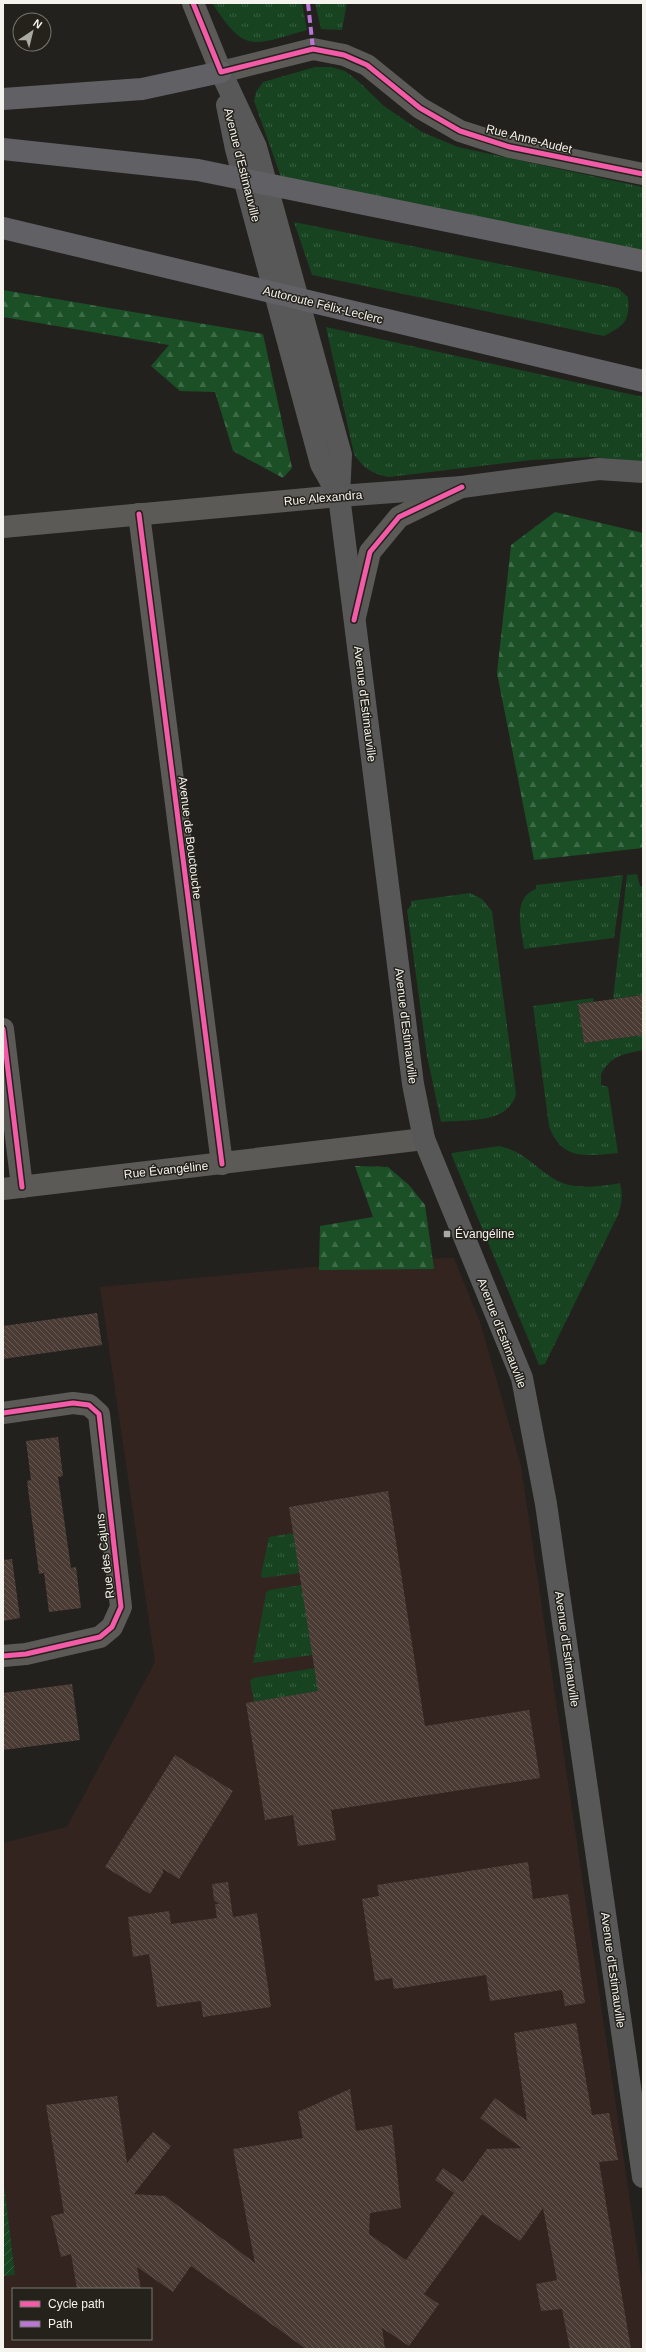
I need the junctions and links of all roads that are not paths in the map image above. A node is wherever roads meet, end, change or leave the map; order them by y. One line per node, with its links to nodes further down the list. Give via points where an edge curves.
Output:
1 (193, 3): 2 (street)
2 (221, 72): 3 (highway, via 142,89); 5 (street, Rue Anne-Audet, via 313,50 344,55 367,65 420,108 460,131 510,147); 11 (main road, Avenue d'Estimauville, via 246,148 306,367 341,454)
3 (3, 99)
4 (3, 149): 7 (highway, via 198,170)
5 (643, 174)
6 (3, 228): 8 (highway, Autoroute Félix-Leclerc)
7 (643, 261)
8 (643, 381)
9 (643, 472): 10 (main road, Rue Alexandra, via 599,469)
10 (462, 487): 11 (main road, Rue Alexandra); 14 (street, via 399,517 370,552)
11 (339, 496): 12 (street, Rue Alexandra); 14 (main road, Avenue d'Estimauville)
12 (139, 514): 13 (street, Rue Alexandra); 17 (street, Avenue de Bouctouche)
13 (3, 528)
14 (354, 620): 16 (main road, Avenue d'Estimauville, via 413,1084)
15 (3, 1029): 18 (street)
16 (424, 1139): 17 (street, Rue Évangéline); 21 (main road, Avenue d'Estimauville, via 522,1378 527,1400 546,1504)
17 (222, 1164): 18 (street, Rue Évangéline)
18 (13, 1188)
19 (3, 1413): 20 (street, Rue des Cajuns, via 73,1403 89,1404 99,1414 121,1607 112,1627 100,1637 26,1654)
20 (3, 1656)
21 (643, 2177)

